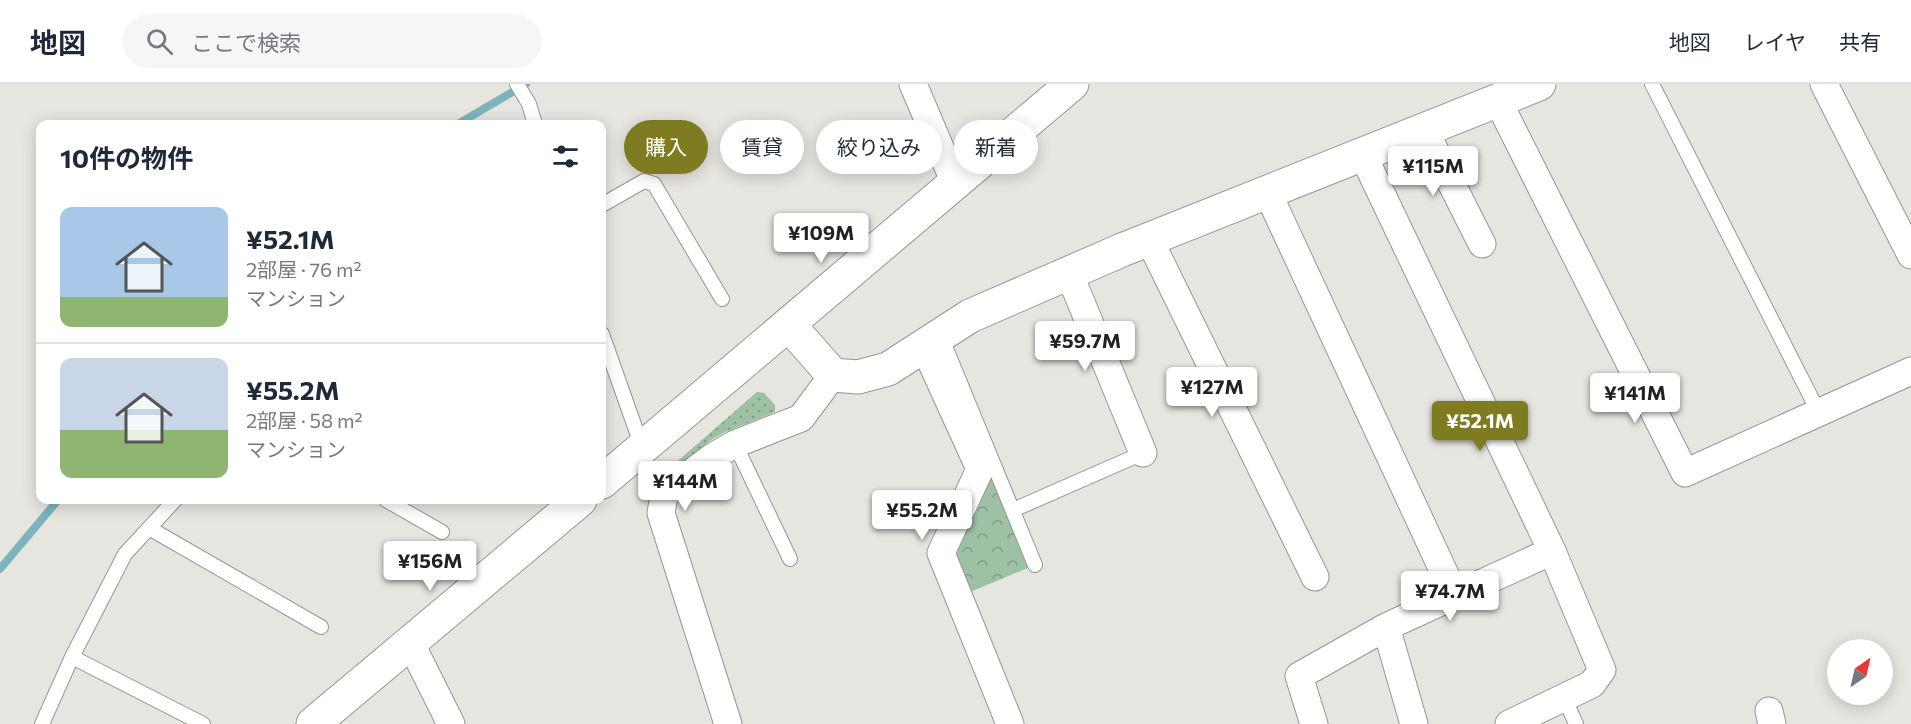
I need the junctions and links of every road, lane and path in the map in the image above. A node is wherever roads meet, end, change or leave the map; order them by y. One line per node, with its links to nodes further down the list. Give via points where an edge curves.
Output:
1 (517, 84): 7 (lane)
2 (913, 84): 10 (street)
3 (1072, 84): 10 (street)
4 (1652, 84): 23 (lane)
5 (1824, 84): 15 (street)
6 (1519, 90): 8 (street); 23 (street, via 1685,473)
7 (534, 120)
8 (1424, 129): 9 (street); 14 (street)
9 (1362, 153): 11 (street); 34 (street)
10 (955, 183): 18 (street)
11 (1267, 191): 13 (street); 38 (street)
12 (606, 203): 17 (lane, via 644,181 654,184)
13 (1149, 239): 16 (street); 37 (street)
14 (1482, 244)
15 (1911, 255)
16 (1069, 273): 20 (street, via 970,316); 26 (street)
17 (722, 299)
18 (789, 325): 22 (street); 25 (street)
19 (606, 345): 25 (lane)
20 (936, 348): 22 (street, via 858,377); 31 (lane); 49 (street, via 980,469 941,553)
21 (1911, 371): 23 (street)
22 (833, 375): 24 (street, via 801,418)
23 (1819, 413)
24 (735, 444): 35 (lane); 48 (street, via 671,488 664,496 661,513)
25 (642, 447): 27 (street)
26 (1143, 453): 31 (lane)
27 (606, 478)
28 (171, 504): 32 (lane)
29 (393, 504): 33 (lane)
30 (575, 504): 41 (street)
31 (1013, 510): 36 (lane)
32 (148, 528): 39 (lane); 42 (lane, via 125,554)
33 (442, 532)
34 (1552, 551): 38 (street); 43 (street, via 1602,670 1592,684)
35 (790, 560)
36 (1035, 565)
37 (1315, 577)
38 (1455, 596): 40 (street)
39 (321, 627)
40 (1386, 627): 50 (street, via 1299,676); 51 (street)
41 (410, 642): 46 (street); 47 (street)
42 (72, 657): 44 (lane); 45 (lane)
43 (1564, 698): 52 (street); 53 (lane)
44 (42, 724)
45 (203, 724)
46 (313, 724)
47 (451, 724)
48 (728, 724)
49 (1010, 724)
50 (1314, 724)
51 (1414, 724)
52 (1509, 724)
53 (1576, 724)

